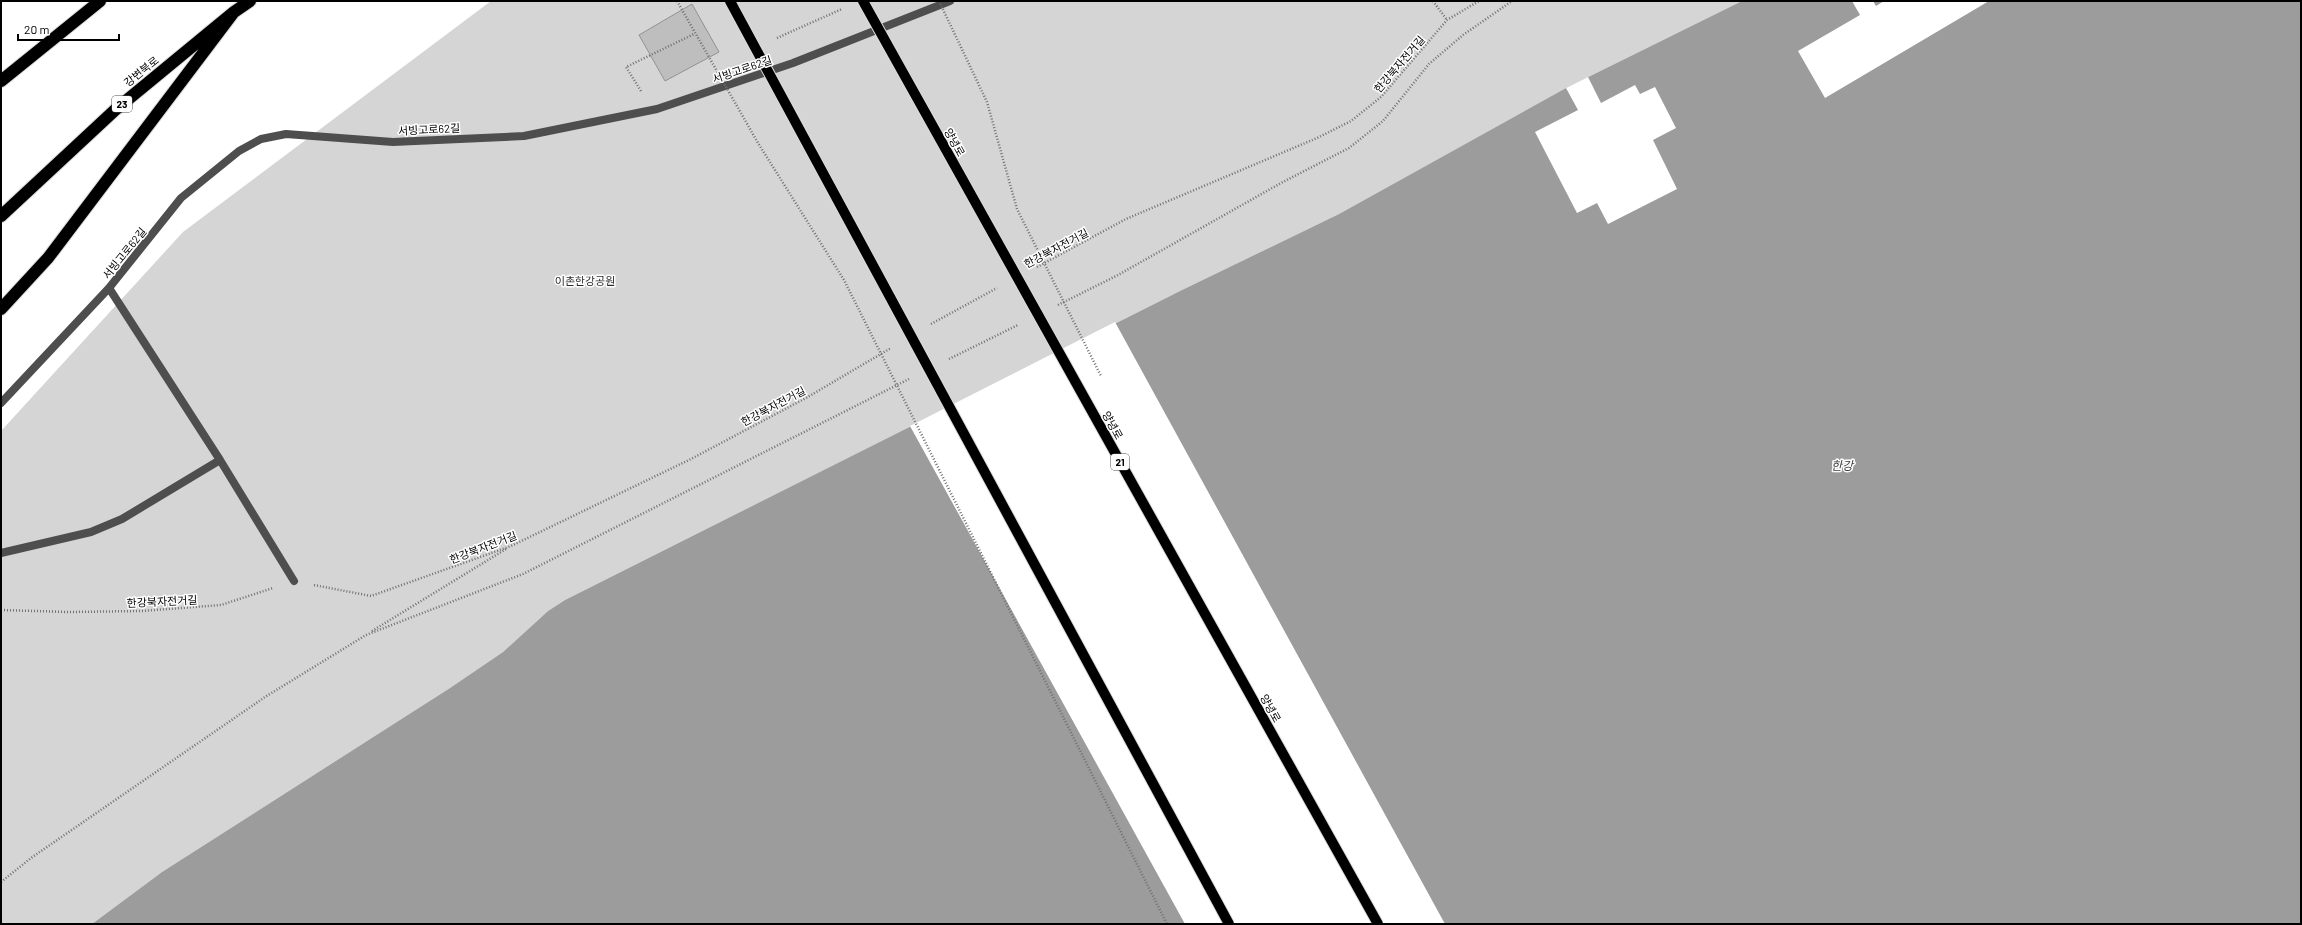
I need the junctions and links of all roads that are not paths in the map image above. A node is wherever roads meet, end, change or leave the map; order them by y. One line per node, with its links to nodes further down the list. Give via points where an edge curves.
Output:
1 (100, 1): 7 (highway)
2 (250, 1): 6 (highway, 강변북로 / 23)
3 (730, 1): 15 (main road, bridge)
4 (863, 1): 16 (main road, 양녕로 / 21, bridge)
5 (950, 1): 9 (lane, 서빙고로62길, via 793,63 657,109 524,136 393,142 286,134 261,139 239,151 181,198)
6 (234, 12): 8 (highway, 강변북로 / 23, via 115,110); 10 (highway, via 48,258)
7 (1, 81)
8 (1, 216)
9 (109, 288): 11 (lane, 서빙고로62길); 12 (lane)
10 (1, 309)
11 (1, 403)
12 (220, 460): 13 (lane, via 122,519 91,532); 14 (lane)
13 (1, 553)
14 (294, 581)
15 (1229, 924)
16 (1378, 924)

